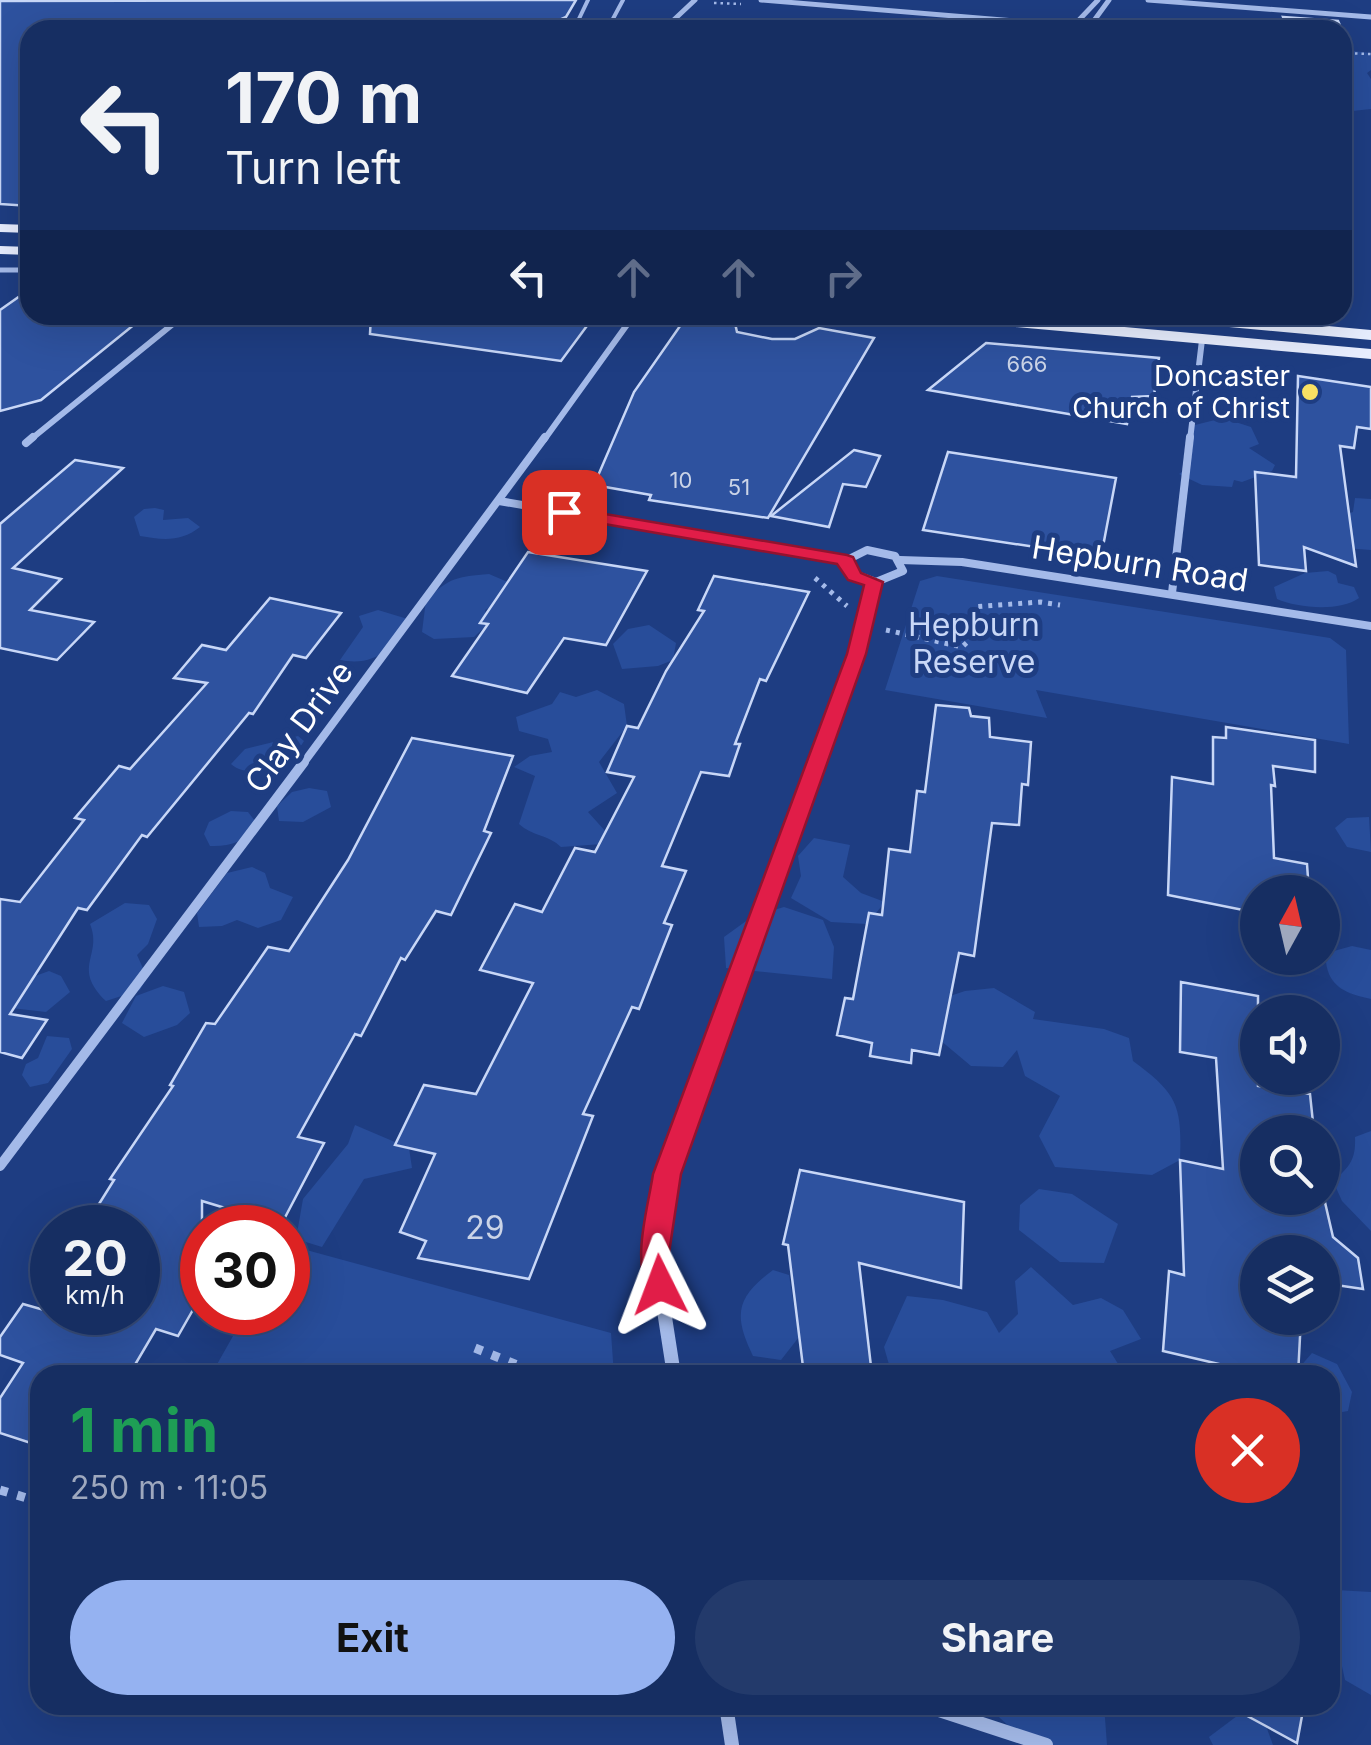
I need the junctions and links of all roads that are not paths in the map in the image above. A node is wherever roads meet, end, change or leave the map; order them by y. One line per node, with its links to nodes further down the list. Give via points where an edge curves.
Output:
1 (696, 0): 8 (street)
2 (761, 0): 6 (street)
3 (875, 0): 6 (street)
4 (1098, 0): 10 (street)
5 (1148, 0): 7 (street)
6 (869, 9): 9 (street)
7 (1371, 17)
8 (674, 20)
9 (993, 20)
10 (1077, 20)
11 (172, 325): 18 (street)
12 (627, 325): 19 (street, Clay Drive)
13 (1058, 325): 16 (main road)
14 (1262, 325): 15 (main road)
15 (1371, 335)
16 (1202, 340): 17 (main road); 23 (street)
17 (1371, 354)
18 (26, 443)
19 (499, 501): 20 (street); 25 (street, Clay Drive)
20 (847, 560): 21 (street, Hepburn Road, via 867,550); 22 (street, via 855,576)
21 (900, 560): 22 (street, via 898,576); 23 (street, Hepburn Road, via 962,562)
22 (874, 582): 26 (street, via 866,625 667,1174 654,1253)
23 (1172, 593): 24 (street, Hepburn Road)
24 (1371, 626)
25 (0, 1166)
26 (672, 1365)
27 (728, 1715): 29 (street)
28 (954, 1715): 30 (street)
29 (732, 1745)
30 (1046, 1745)

